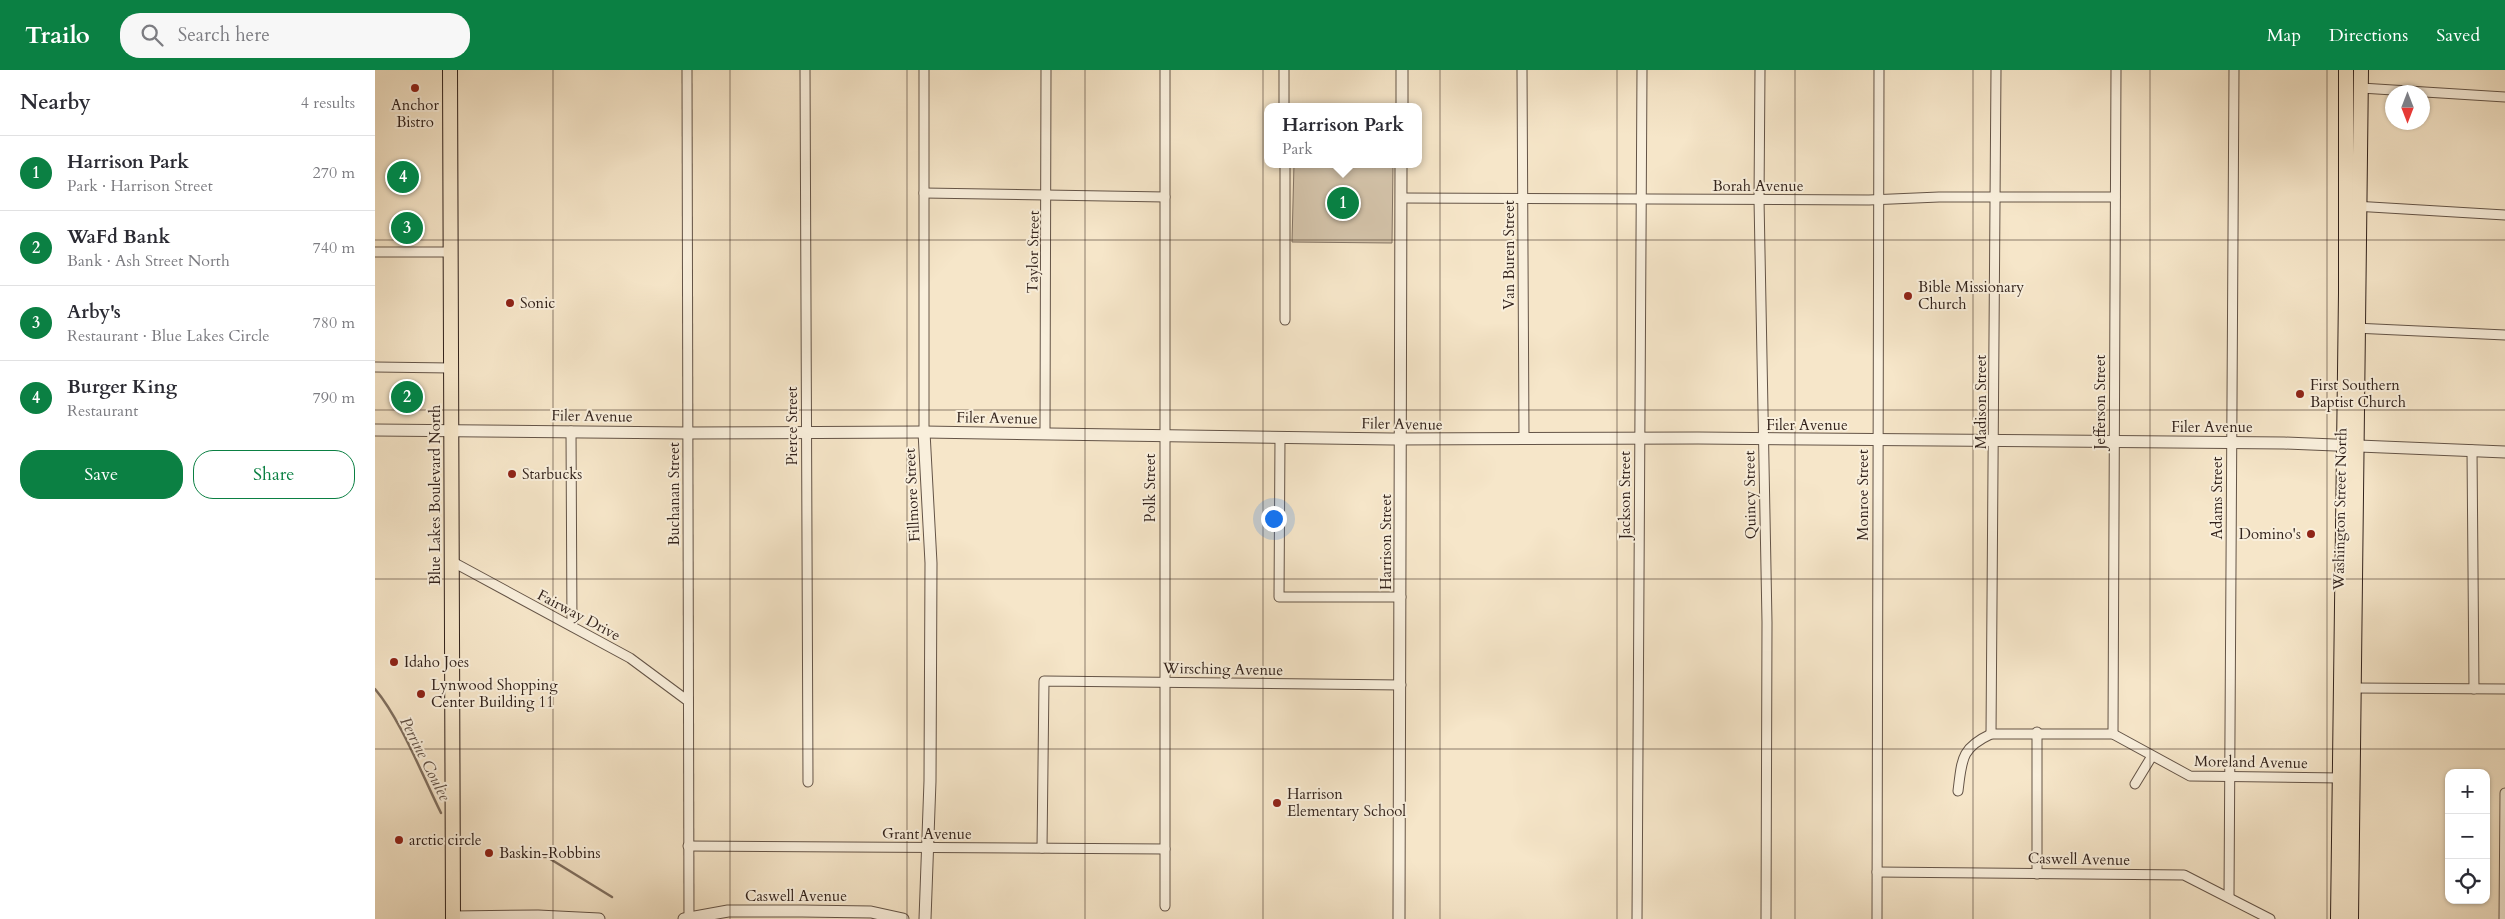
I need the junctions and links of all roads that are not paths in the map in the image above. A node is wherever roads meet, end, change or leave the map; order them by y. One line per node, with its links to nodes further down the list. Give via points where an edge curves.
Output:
1 (450, 70): 37 (main road, Blue Lakes Boulevard North)
2 (687, 70): 47 (street, Buchanan Street)
3 (805, 70): 48 (street, Pierce Street)
4 (924, 70): 24 (street, Fillmore Street)
5 (1046, 70): 25 (street, Taylor Street)
6 (1165, 70): 28 (street, Polk Street)
7 (1284, 70): 20 (street)
8 (1402, 70): 21 (street)
9 (1523, 70): 31 (street, Van Buren Street)
10 (1642, 70): 32 (street, Jackson Street)
11 (1760, 70): 33 (street, Quincy Street)
12 (1879, 70): 30 (street, Monroe Street)
13 (1996, 70): 26 (street, Madison Street)
14 (2116, 70): 27 (street, Jefferson Street)
15 (2234, 70): 59 (street, Adams Street)
16 (2346, 70): 34 (main road, Washington Street North)
17 (2361, 70): 18 (main road, Washington Street North)
18 (2361, 88): 19 (street); 34 (main road, Washington Street North)
19 (2505, 97)
20 (1285, 103)
21 (1402, 103)
22 (1285, 168): 38 (street)
23 (1401, 168): 29 (street, Harrison Street)
24 (924, 193): 25 (street); 46 (street, Fillmore Street)
25 (1047, 195): 28 (street); 49 (street, Taylor Street)
26 (1996, 196): 27 (street, Borah Avenue); 30 (street, Borah Avenue); 57 (street, Madison Street)
27 (2115, 197): 58 (street, Jefferson Street)
28 (1165, 198): 50 (street, Polk Street)
29 (1401, 198): 31 (street, Borah Avenue); 52 (street, Harrison Street)
30 (1878, 198): 33 (street, Borah Avenue); 56 (street, Monroe Street)
31 (1522, 200): 32 (street, Borah Avenue); 53 (street, Van Buren Street)
32 (1641, 200): 33 (street, Borah Avenue); 54 (street, Jackson Street)
33 (1759, 200): 55 (street, Quincy Street)
34 (2353, 206): 35 (street); 39 (main road, Washington Street North)
35 (2505, 215)
36 (375, 252): 37 (street)
37 (450, 252): 42 (main road, Blue Lakes Boulevard North)
38 (1285, 320)
39 (2352, 328): 40 (street); 60 (main road, Washington Street North)
40 (2505, 335)
41 (375, 368): 42 (street)
42 (451, 368): 44 (main road, Blue Lakes Boulevard North)
43 (375, 430): 44 (street, Filer Avenue)
44 (451, 430): 45 (street, Filer Avenue); 63 (main road, Blue Lakes Boulevard North)
45 (571, 431): 47 (street, Filer Avenue); 65 (street)
46 (924, 432): 48 (street, Filer Avenue); 49 (street, Filer Avenue); 83 (street, Fillmore Street, via 931,564)
47 (687, 433): 48 (street, Filer Avenue); 71 (street, Buchanan Street)
48 (805, 433): 78 (street, Pierce Street)
49 (1045, 434): 50 (street, Filer Avenue)
50 (1164, 435): 51 (street, Filer Avenue); 66 (street, Polk Street)
51 (1280, 438): 52 (street, Filer Avenue); 64 (street, via 1279,597)
52 (1401, 439): 53 (street, Filer Avenue); 64 (street, Harrison Street)
53 (1524, 439): 54 (street, Filer Avenue)
54 (1639, 439): 55 (street, Filer Avenue); 97 (street, Jackson Street)
55 (1763, 440): 56 (street, Filer Avenue); 98 (street, Quincy Street, via 1767,622)
56 (1877, 441): 57 (street, Filer Avenue); 86 (street, Monroe Street)
57 (1995, 441): 58 (street, Filer Avenue); 73 (street, Madison Street)
58 (2114, 442): 59 (street, Filer Avenue); 74 (street, Jefferson Street)
59 (2231, 443): 60 (street, Filer Avenue); 76 (street, Adams Street)
60 (2352, 444): 61 (street, Filer Avenue); 68 (main road, Washington Street North); 77 (main road, Washington Street North)
61 (2473, 450): 62 (street, Filer Avenue); 69 (street)
62 (2505, 452)
63 (451, 561): 65 (street, Fairway Drive); 90 (main road, Blue Lakes Boulevard North)
64 (1401, 597): 67 (street, Harrison Street)
65 (572, 626): 71 (street, Fairway Drive, via 630,658)
66 (1164, 682): 67 (street, Wirsching Avenue); 84 (street, Wirsching Avenue, via 1044,682); 85 (street, Polk Street)
67 (1401, 685): 96 (street, Harrison Street)
68 (2354, 688): 69 (street); 102 (main road, Washington Street North)
69 (2474, 689): 70 (street)
70 (2505, 689)
71 (688, 701): 82 (street, Buchanan Street)
72 (2037, 732): 73 (street, Moreland Avenue); 74 (street, Moreland Avenue); 87 (street)
73 (1991, 734): 80 (street, via 1974,742 1961,762)
74 (2113, 734): 75 (street, Moreland Avenue)
75 (2152, 756): 76 (street, Moreland Avenue, via 2190,776); 79 (street)
76 (2229, 776): 77 (street, Moreland Avenue); 88 (street, Adams Street)
77 (2340, 778): 101 (main road, Washington Street North)
78 (808, 782)
79 (2135, 784)
80 (1958, 791)
81 (2505, 793): 103 (street)
82 (689, 846): 83 (street, Grant Avenue); 91 (street, Buchanan Street)
83 (927, 848): 84 (street, Grant Avenue); 95 (street, Fillmore Street)
84 (1042, 848): 85 (street, Grant Avenue)
85 (1165, 849): 89 (street, Polk Street)
86 (1877, 872): 87 (street, Caswell Avenue); 99 (street, Monroe Street)
87 (2037, 874): 88 (street, Caswell Avenue, via 2184,876)
88 (2229, 897): 100 (street, Caswell Avenue)
89 (1165, 906)
90 (453, 918): 92 (street, via 538,916)
91 (689, 918): 93 (street, Caswell Avenue); 94 (street, Caswell Avenue, via 728,911 805,911 871,912)
92 (599, 919)
93 (684, 919)
94 (903, 919)
95 (925, 919)
96 (1399, 919)
97 (1637, 919)
98 (1766, 919)
99 (1877, 919)
100 (2270, 919)
101 (2338, 919)
102 (2351, 919)
103 (2503, 919)

